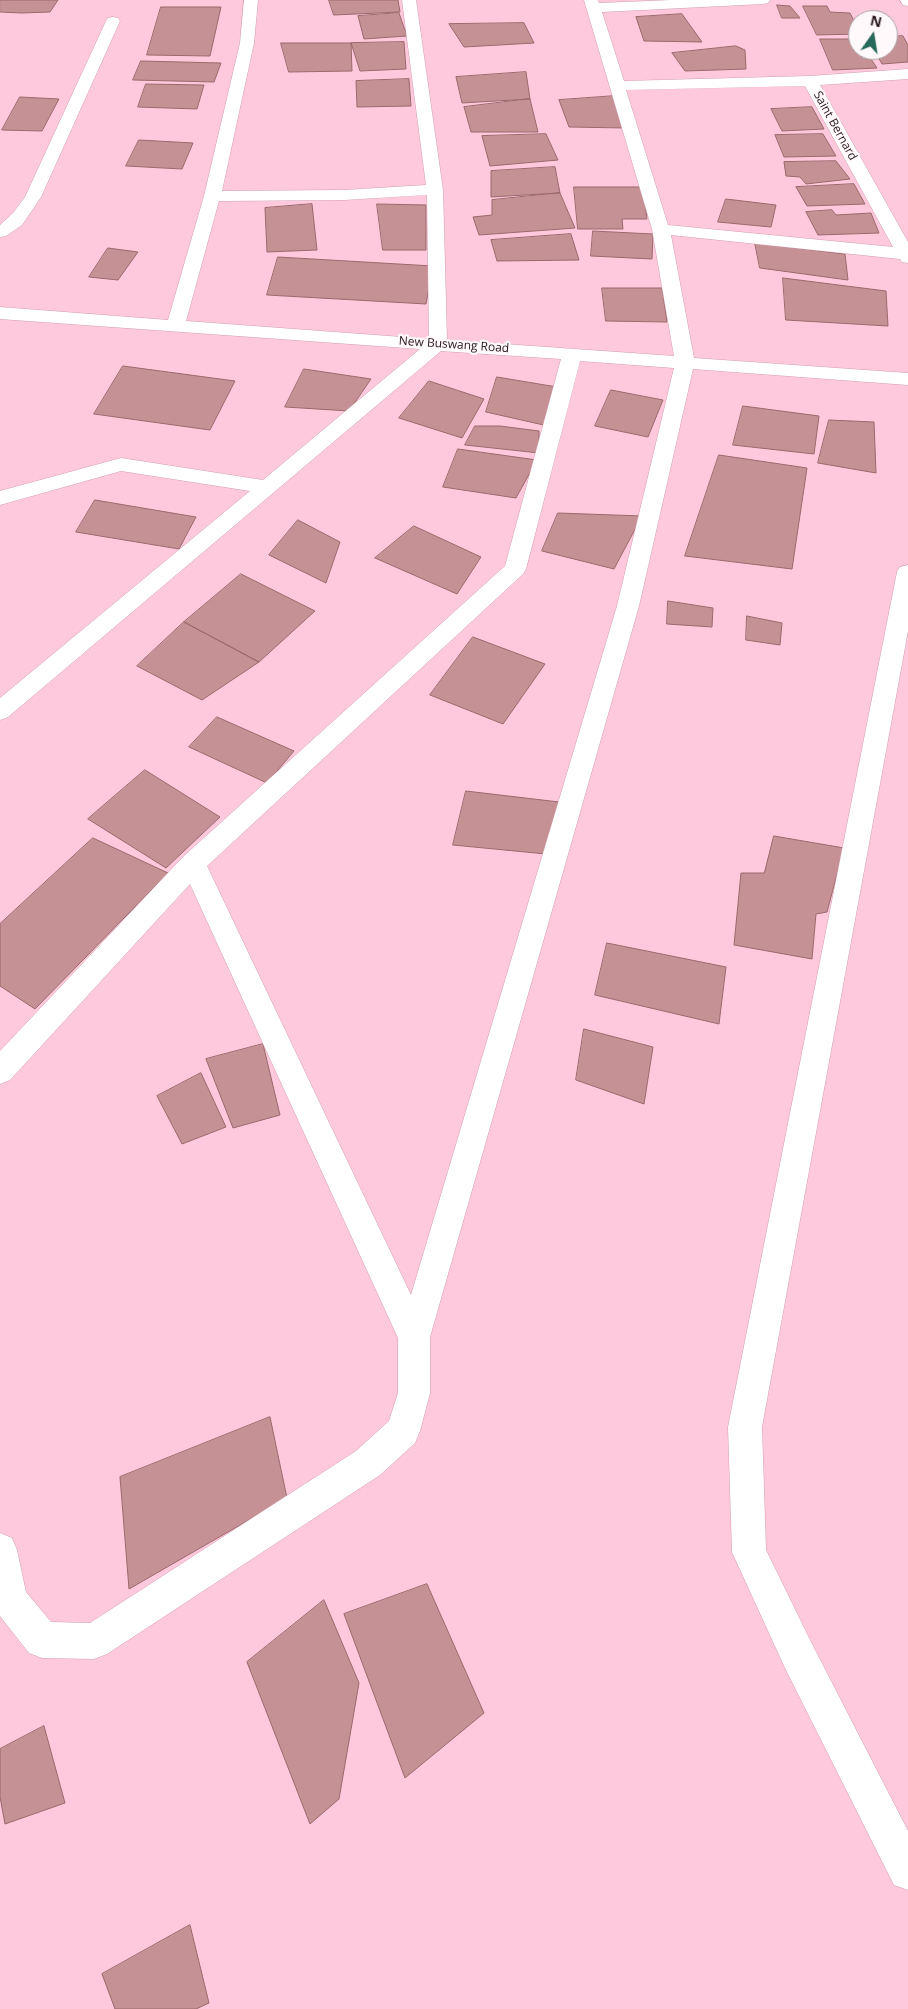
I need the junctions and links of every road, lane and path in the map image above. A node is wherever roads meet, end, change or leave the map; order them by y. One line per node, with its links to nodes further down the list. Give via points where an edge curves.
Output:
1 (251, 0): 10 (street, via 247,43)
2 (409, 0): 9 (street)
3 (763, 0): 4 (street)
4 (593, 4): 8 (street)
5 (113, 21): 12 (street, via 28,205 14,225)
6 (908, 74): 7 (street, Saint Bernard)
7 (810, 81): 8 (street); 13 (street, Saint Bernard)
8 (619, 86): 11 (street)
9 (435, 190): 10 (street, via 344,195); 16 (street)
10 (212, 196): 15 (street)
11 (661, 229): 13 (street); 18 (street)
12 (0, 232)
13 (907, 256)
14 (0, 313): 15 (street, New Buswang Road)
15 (175, 326): 16 (street, New Buswang Road)
16 (438, 344): 17 (street, New Buswang Road); 20 (street)
17 (572, 354): 18 (street, New Buswang Road); 24 (street, via 515,569)
18 (685, 362): 19 (street, New Buswang Road); 26 (street, via 628,606)
19 (908, 379)
20 (267, 487): 21 (street, via 122,464); 23 (street)
21 (0, 498)
22 (908, 572): 28 (street, via 745,1427 749,1552)
23 (0, 711)
24 (193, 862): 25 (street); 26 (street)
25 (0, 1071)
26 (414, 1337): 27 (street, via 414,1393 403,1431 368,1463 94,1641 42,1640 10,1600)
27 (0, 1550)
28 (908, 1871)

